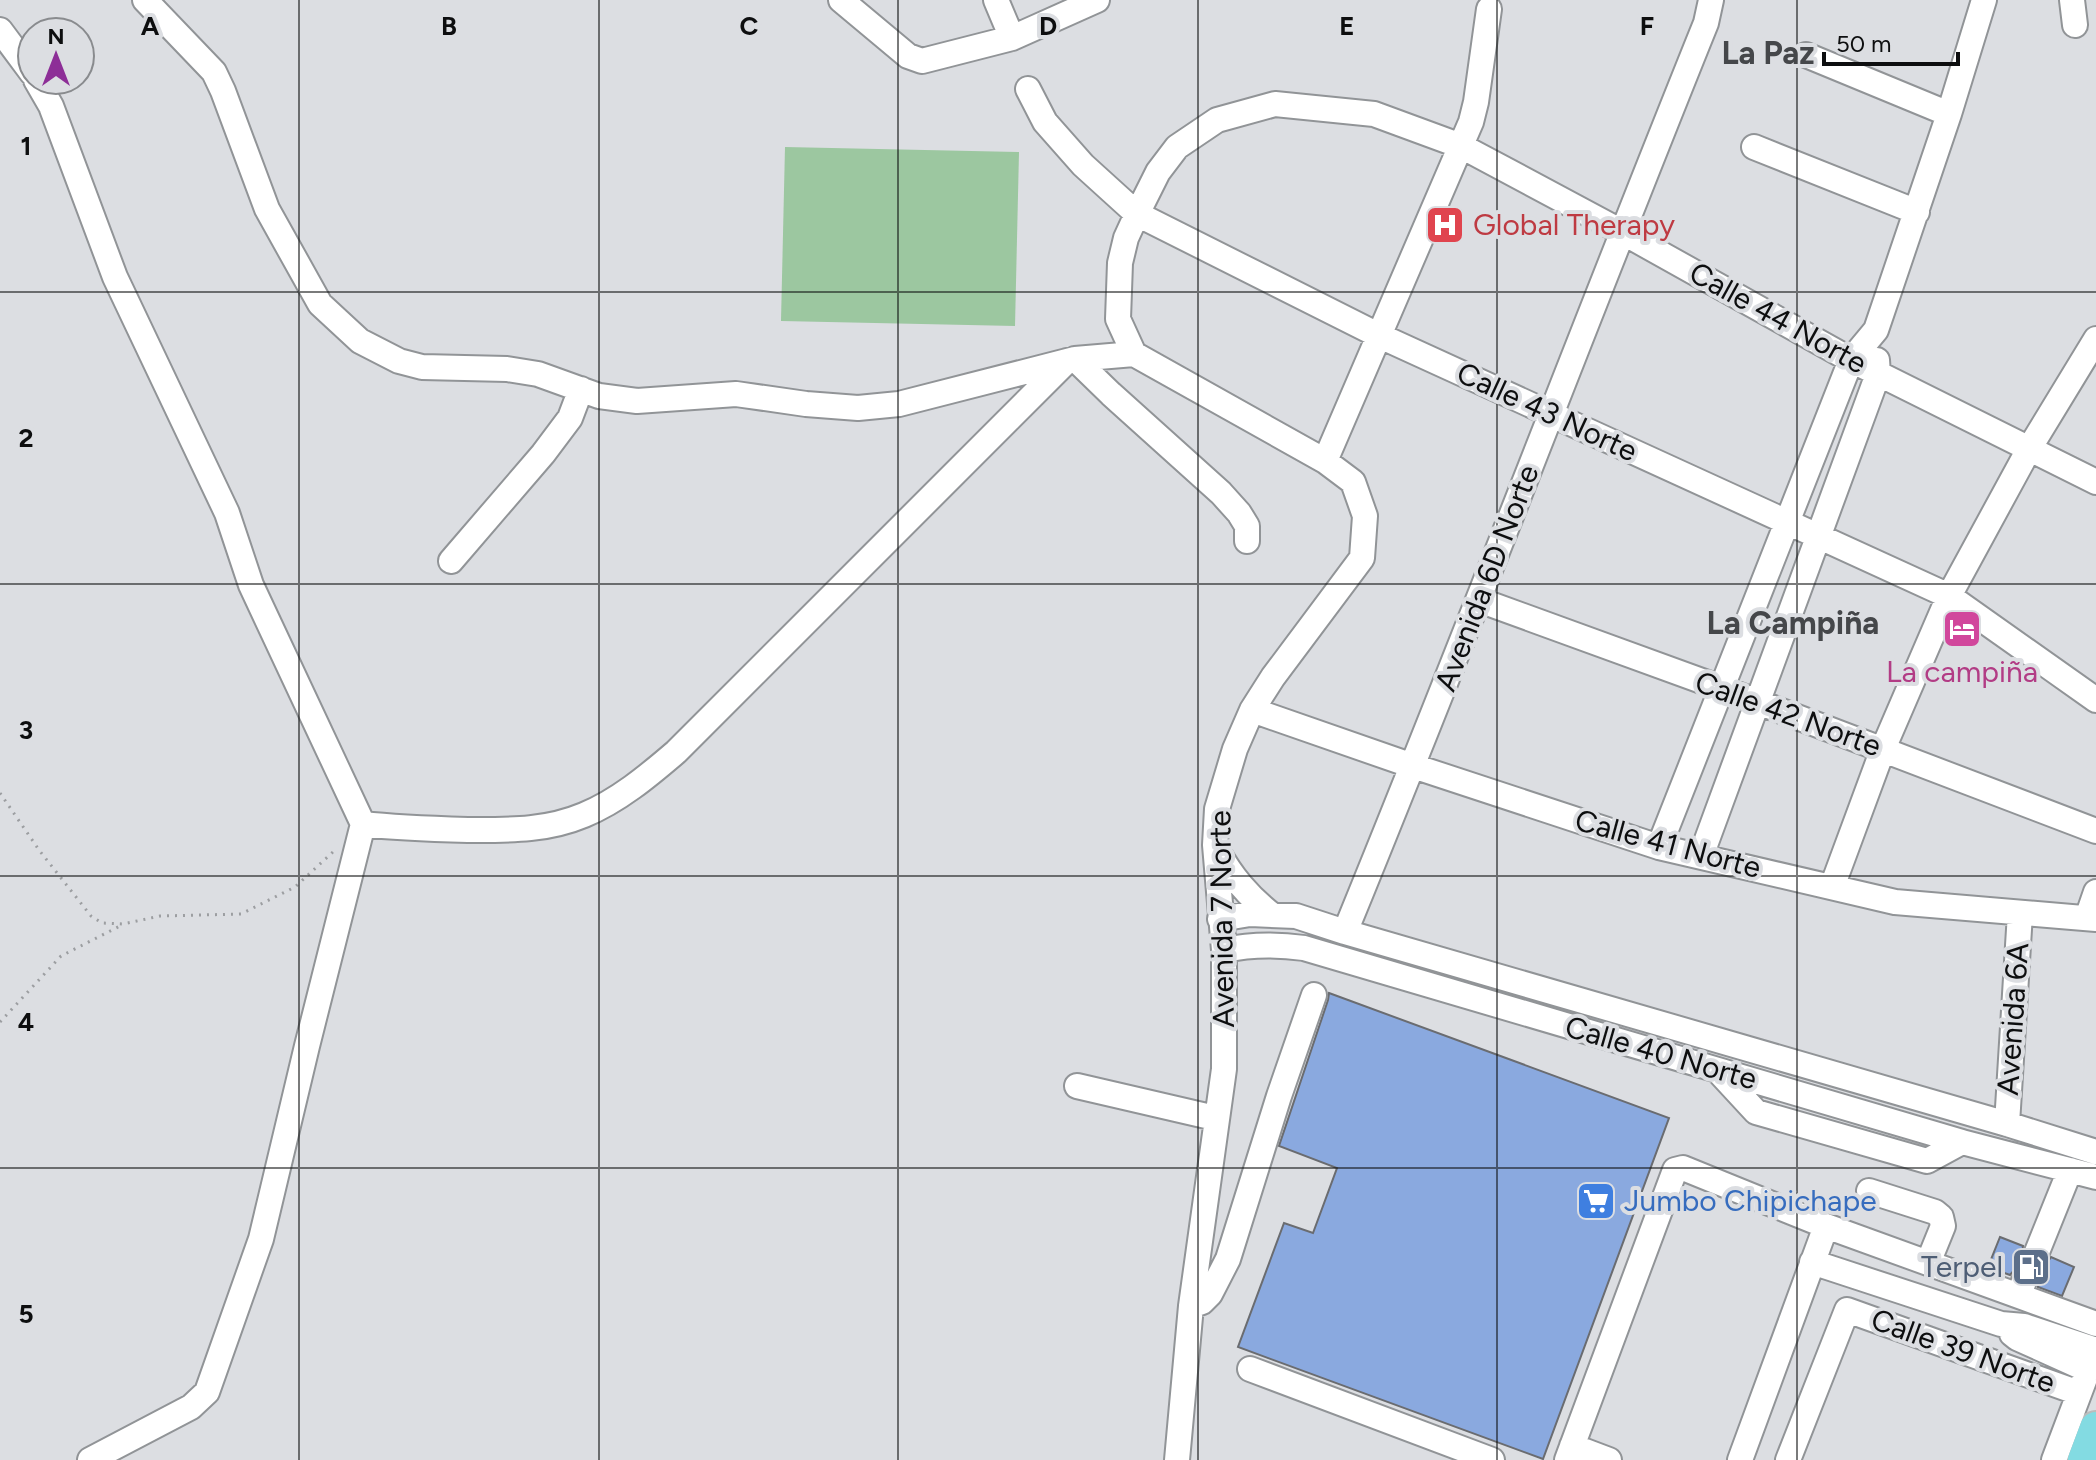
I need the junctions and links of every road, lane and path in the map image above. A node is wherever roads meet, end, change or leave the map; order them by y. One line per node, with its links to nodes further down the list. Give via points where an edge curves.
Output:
1 (145, 0): 29 (street, via 214,72 274,222 320,304 360,341 422,367 507,369)
2 (841, 0): 11 (street, via 908,56 922,61)
3 (996, 0): 11 (street)
4 (1097, 0): 11 (street)
5 (1711, 0): 21 (street, Avenida 6D Norte)
6 (1984, 0): 16 (street)
7 (2072, 0): 9 (street)
8 (1489, 9): 17 (street, via 1476,102)
9 (2075, 25)
10 (0, 30): 12 (street)
11 (1012, 38)
12 (16, 52)
13 (1806, 55): 16 (street)
14 (1028, 89): 20 (street, Calle 43 Norte, via 1045,122)
15 (45, 96): 47 (street, via 115,277 227,513 251,585)
16 (1949, 114): 19 (street)
17 (1461, 146): 20 (street, Calle 44 Norte, via 1374,114 1275,104 1217,120 1177,147); 21 (street, Calle 44 Norte); 23 (street)
18 (1754, 147): 19 (street)
19 (1917, 212): 22 (street)
20 (1137, 214): 23 (street, Calle 43 Norte); 25 (street, Calle 44 Norte, via 1120,263 1118,319)
21 (1622, 232): 27 (street, Calle 44 Norte); 30 (street, Avenida 6D Norte)
22 (1876, 330): 27 (street); 28 (street)
23 (1380, 336): 30 (street, Calle 43 Norte); 32 (street)
24 (2096, 339): 31 (street)
25 (1134, 354): 26 (street); 32 (street, Avenida 7 Norte)
26 (1071, 360): 29 (street, via 899,404 858,408 736,394 637,401); 36 (street, via 1221,493 1247,526); 47 (street, via 639,783 586,814 520,831)
27 (1851, 360): 28 (street, Calle 44 Norte); 34 (street)
28 (1878, 374): 31 (street, Calle 44 Norte); 35 (street)
29 (581, 389): 37 (street, via 570,418 543,454)
30 (1550, 414): 34 (street, Calle 43 Norte); 39 (street, Avenida 6D Norte)
31 (2029, 449): 33 (street, Calle 44 Norte); 38 (street)
32 (1325, 461): 43 (street, Avenida 7 Norte, via 1353,482 1365,516 1362,558)
33 (2096, 482)
34 (1786, 521): 35 (street, Calle 43 Norte); 40 (street)
35 (1818, 535): 38 (street, Calle 43 Norte); 42 (street)
36 (1247, 541)
37 (451, 561)
38 (1949, 596): 41 (street, Calle 43 Norte); 44 (street)
39 (1479, 600): 40 (street, Calle 42 Norte); 45 (street, Avenida 6D Norte)
40 (1721, 688): 42 (street, Calle 42 Norte); 50 (street)
41 (2096, 700)
42 (1757, 703): 44 (street, Calle 42 Norte); 51 (street)
43 (1252, 710): 45 (street, Calle 41 Norte); 49 (street, Avenida 7 Norte, via 1224,782)
44 (1883, 749): 48 (street, Calle 42 Norte); 52 (street)
45 (1413, 766): 50 (street, Calle 41 Norte); 59 (street, Avenida 6D Norte)
46 (0, 793): 58 (path, via 91,916 102,923)
47 (363, 824): 58 (path, via 295,887 241,914 160,916); 81 (street, via 261,1239 207,1392 191,1407)
48 (2096, 831)
49 (1215, 845): 55 (street, via 1240,886); 56 (street, Avenida 7 Norte)
50 (1659, 847): 51 (street, Calle 41 Norte)
51 (1701, 856): 52 (street, Calle 41 Norte)
52 (1832, 887): 54 (street, Calle 41 Norte, via 1895,902)
53 (2096, 892): 57 (street)
54 (2020, 913): 57 (street, Calle 41 Norte); 65 (street, Avenida 6A)
55 (1272, 915): 56 (street, Calle 40 Norte); 59 (street, Calle 40 Norte, via 1296,916)
56 (1220, 919): 60 (street, Avenida 7 Norte)
57 (2091, 919)
58 (123, 924): 62 (path, via 61,956)
59 (1345, 932): 65 (street, Calle 40 Norte)
60 (1224, 950): 64 (street, Avenida 7 Norte, via 1224,1069); 67 (street, Calle 40 Norte, via 1273,944 1304,948)
61 (1314, 995): 74 (street, via 1228,1259 1210,1294)
62 (0, 1022)
63 (1077, 1086): 64 (street)
64 (1215, 1118): 74 (street, Avenida 7 Norte)
65 (2007, 1124): 66 (street, Calle 40 Norte)
66 (2096, 1152)
67 (2070, 1170): 68 (street, Calle 40 Norte); 71 (street)
68 (2096, 1177)
69 (1869, 1191): 73 (street, via 1941,1217 1943,1226)
70 (1826, 1226): 72 (street); 73 (street); 80 (street, via 1683,1168 1675,1170)
71 (2037, 1252)
72 (1812, 1262): 76 (street, via 2001,1324 2024,1326); 85 (street)
73 (1928, 1263): 75 (street, via 2022,1288)
74 (1191, 1306): 82 (street, Avenida 7 Norte)
75 (2096, 1324)
76 (2093, 1356): 78 (street)
77 (1250, 1369): 83 (street)
78 (2079, 1393): 86 (street, Calle 39 Norte, via 1847,1310); 87 (street)
79 (2096, 1428): 88 (main road)
80 (1570, 1453): 84 (street)
81 (90, 1460)
82 (1177, 1460)
83 (1492, 1460)
84 (1609, 1460)
85 (1740, 1460)
86 (1788, 1460)
87 (2054, 1460)
88 (2084, 1460)

